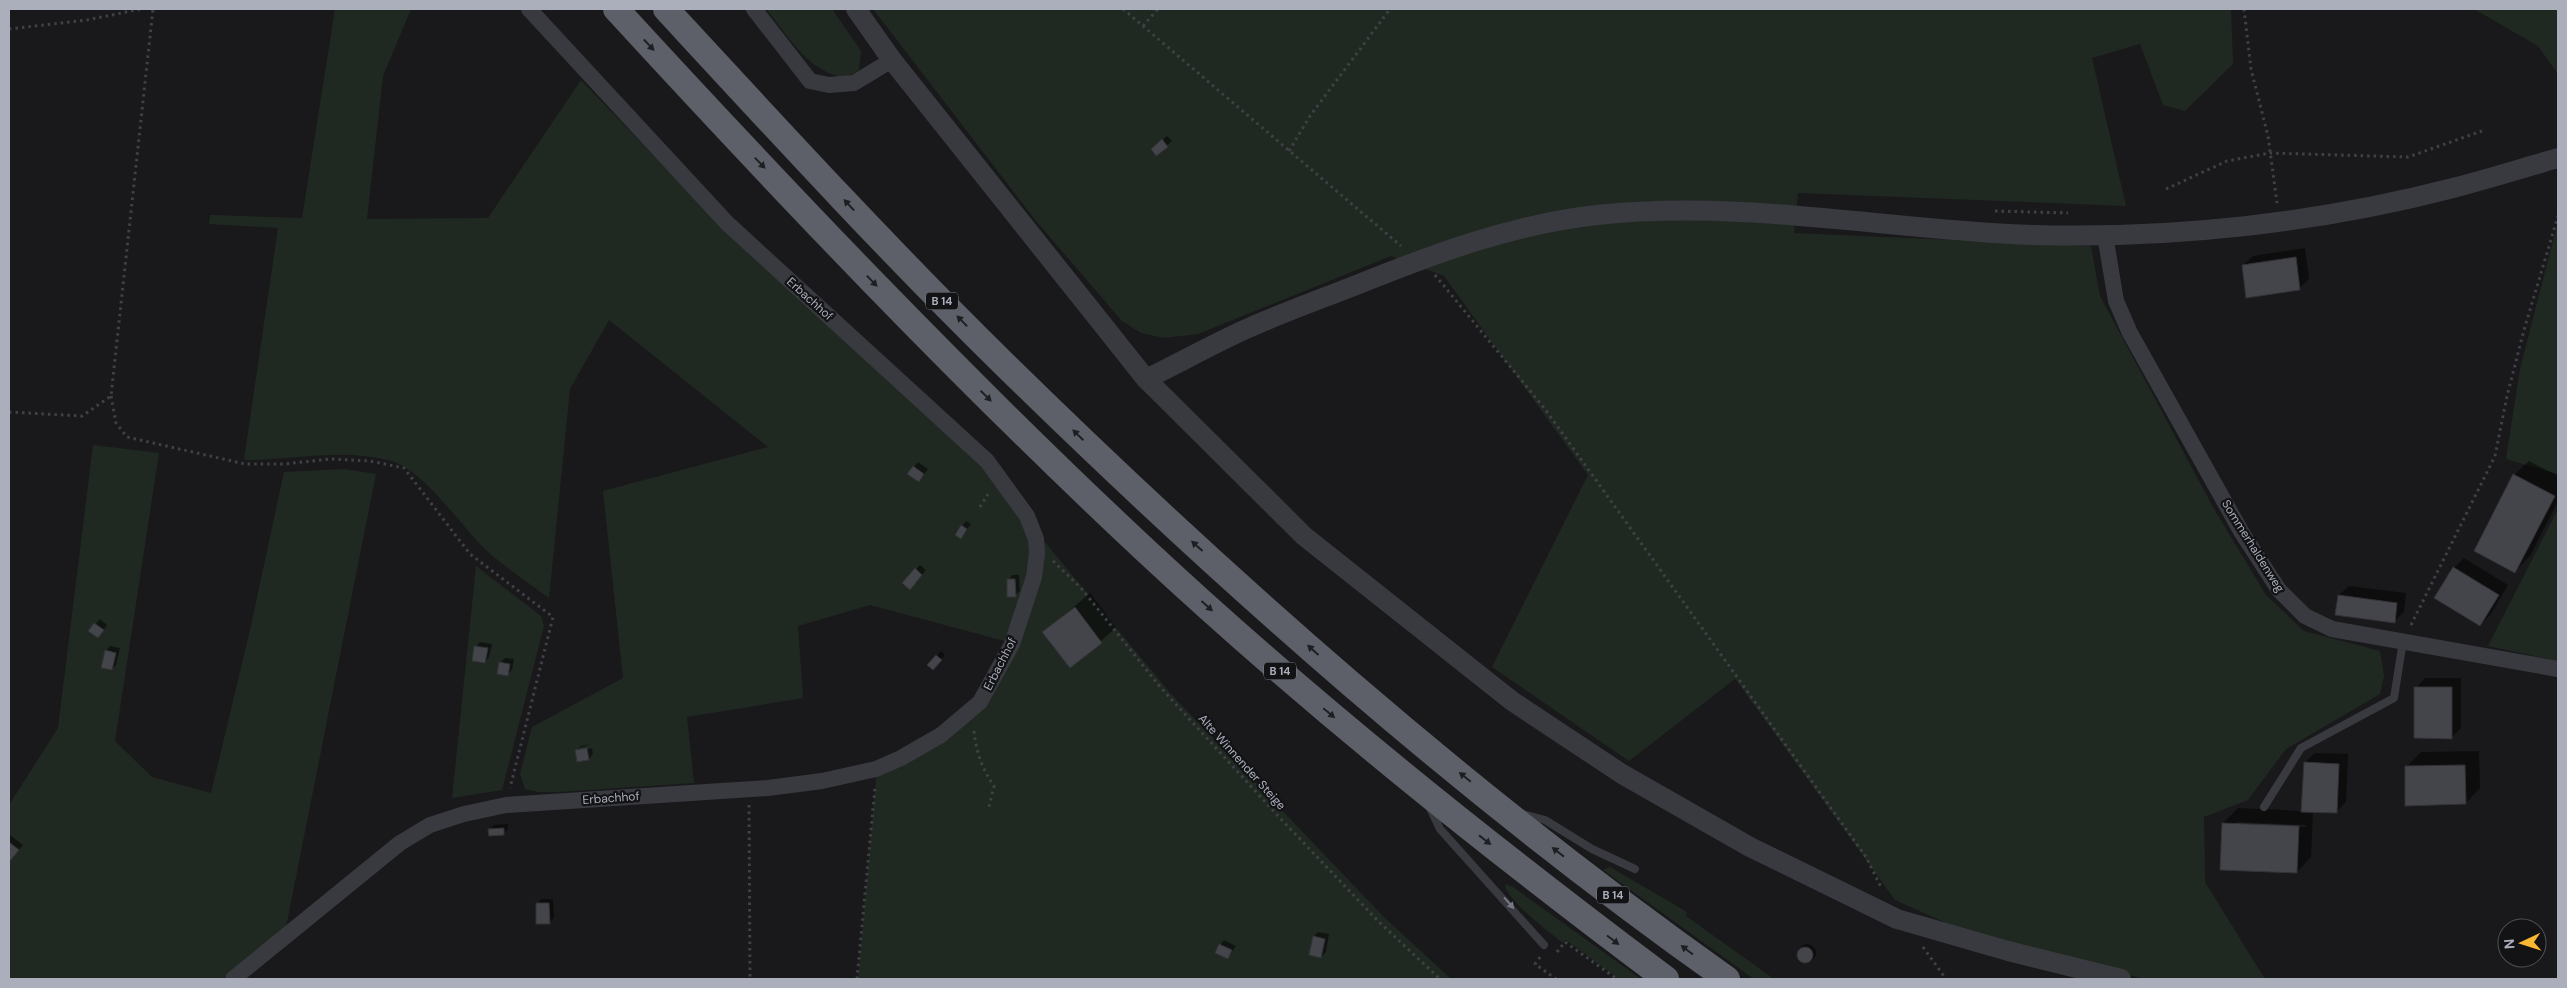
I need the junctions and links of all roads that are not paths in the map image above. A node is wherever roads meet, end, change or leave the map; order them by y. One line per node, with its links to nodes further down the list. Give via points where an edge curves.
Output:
1 (529, 9): 17 (street, Erbachhof, via 727,223 987,461 1028,516 1036,539 1034,577 1012,644 980,702 941,735 901,758 876,769 822,781 750,790 506,805 430,825 400,843)
2 (616, 9): 12 (highway, B 14, one-way to 12, via 858,266 1080,488 1239,635)
3 (666, 9): 14 (highway, B 14, one-way to 3, via 1343,677 1156,510 998,359)
4 (754, 9): 6 (street, via 810,81 829,85 854,83)
5 (856, 9): 6 (street)
6 (892, 60): 9 (street)
7 (2558, 158): 8 (street, via 2452,189 2375,206 2200,230)
8 (2105, 235): 9 (street, via 1960,231 1672,209 1595,215 1483,238 1418,260 1246,329); 10 (street, Sommerhaldenweg, via 2116,300 2130,333 2242,533 2279,590 2305,616 2332,630)
9 (1146, 379): 20 (street, via 1304,536 1512,701 1622,774 1750,848 1897,919)
10 (2403, 641): 11 (street, Sommerhaldenweg); 13 (lane, via 2394,698 2301,748)
11 (2558, 669)
12 (1420, 788): 16 (lane, one-way to 16, via 1440,829); 18 (highway, B 14, one-way to 18)
13 (2264, 807)
14 (1502, 808): 15 (lane, via 1545,820 1592,849); 19 (highway, B 14, one-way to 14)
15 (1635, 869)
16 (1544, 949)
17 (233, 979)
18 (1666, 979)
19 (1726, 979)
20 (2121, 979)

